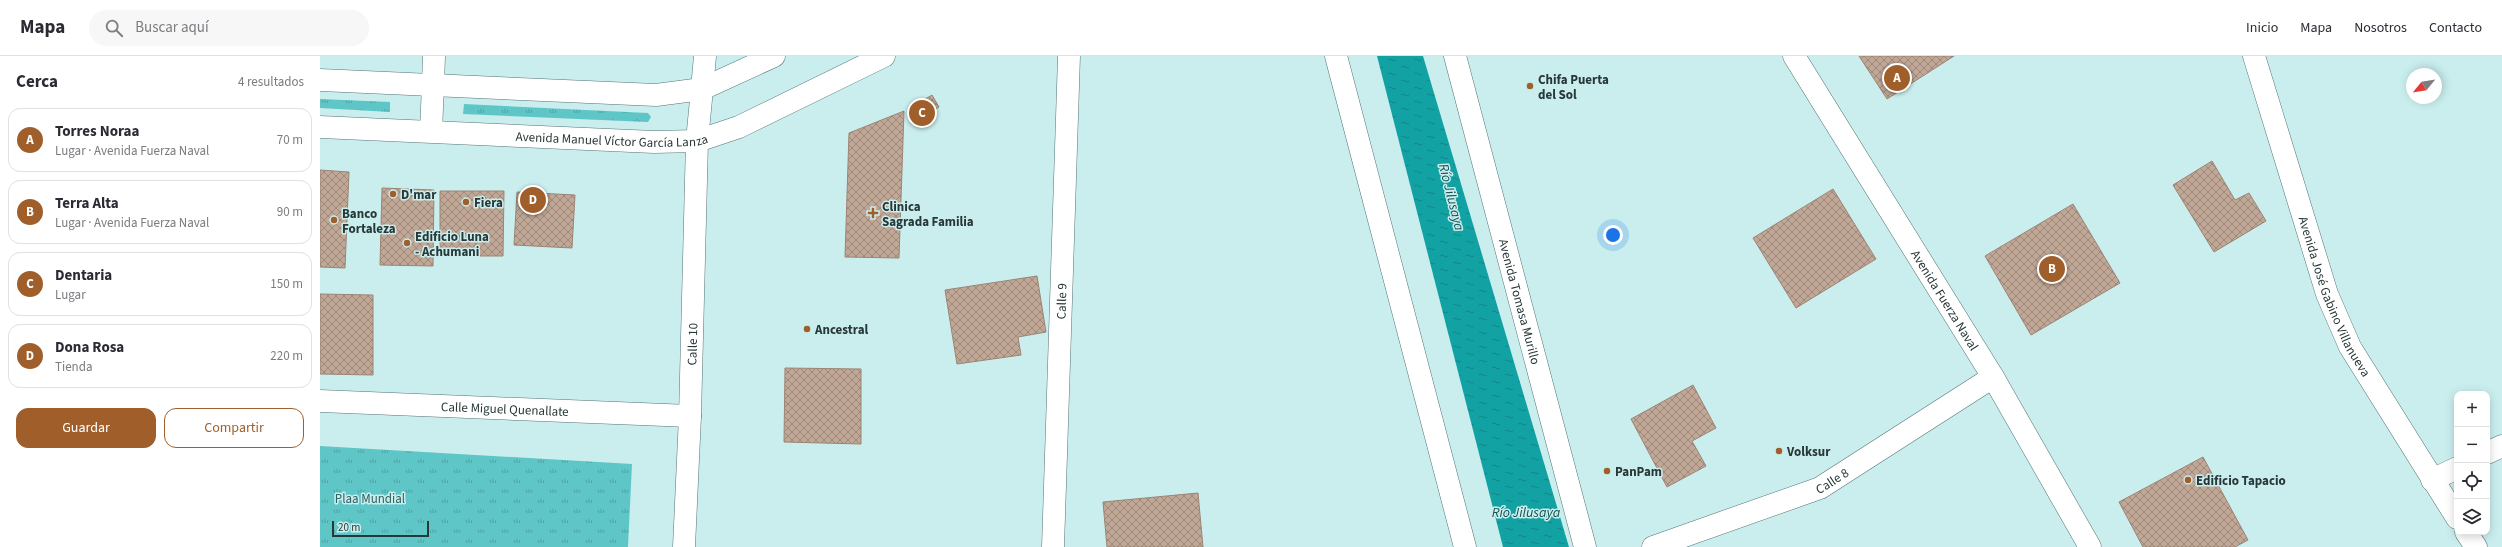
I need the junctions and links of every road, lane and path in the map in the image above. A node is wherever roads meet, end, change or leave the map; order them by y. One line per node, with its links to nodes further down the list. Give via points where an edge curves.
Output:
1 (434, 56): 11 (main road)
2 (705, 56): 12 (main road)
3 (774, 56): 12 (main road)
4 (884, 56): 15 (main road, Avenida Manuel Víctor García Lanza, via 739,126)
5 (1069, 56): 26 (main road, Calle 9)
6 (1336, 56): 27 (main road)
7 (1455, 56): 28 (main road, Avenida Tomasa Murillo)
8 (1794, 56): 16 (main road, Avenida Fuerza Naval)
9 (2254, 56): 22 (main road, Avenida José Gabino Villanueva, via 2327,294 2350,347)
10 (320, 80): 11 (main road)
11 (433, 85): 12 (main road, via 656,95); 14 (main road)
12 (702, 89): 15 (main road, Calle 10)
13 (320, 127): 14 (main road, Avenida Manuel Víctor García Lanza)
14 (431, 131): 15 (main road, Avenida Manuel Víctor García Lanza, via 654,142)
15 (697, 141): 18 (main road, Calle 10)
16 (1993, 377): 29 (main road, Calle 8, via 1820,488); 30 (main road, Avenida Fuerza Naval)
17 (320, 401): 18 (main road, Calle Miguel Quenallate)
18 (690, 416): 25 (main road, Calle 10)
19 (2502, 446): 20 (main road)
20 (2490, 452)
21 (2454, 469): 22 (main road)
22 (2432, 480): 23 (main road, Avenida José Gabino Villanueva)
23 (2454, 513)
24 (2468, 535): 31 (main road)
25 (684, 547)
26 (1053, 547)
27 (1465, 547)
28 (1585, 547)
29 (1653, 547)
30 (2090, 547)
31 (2476, 547)

